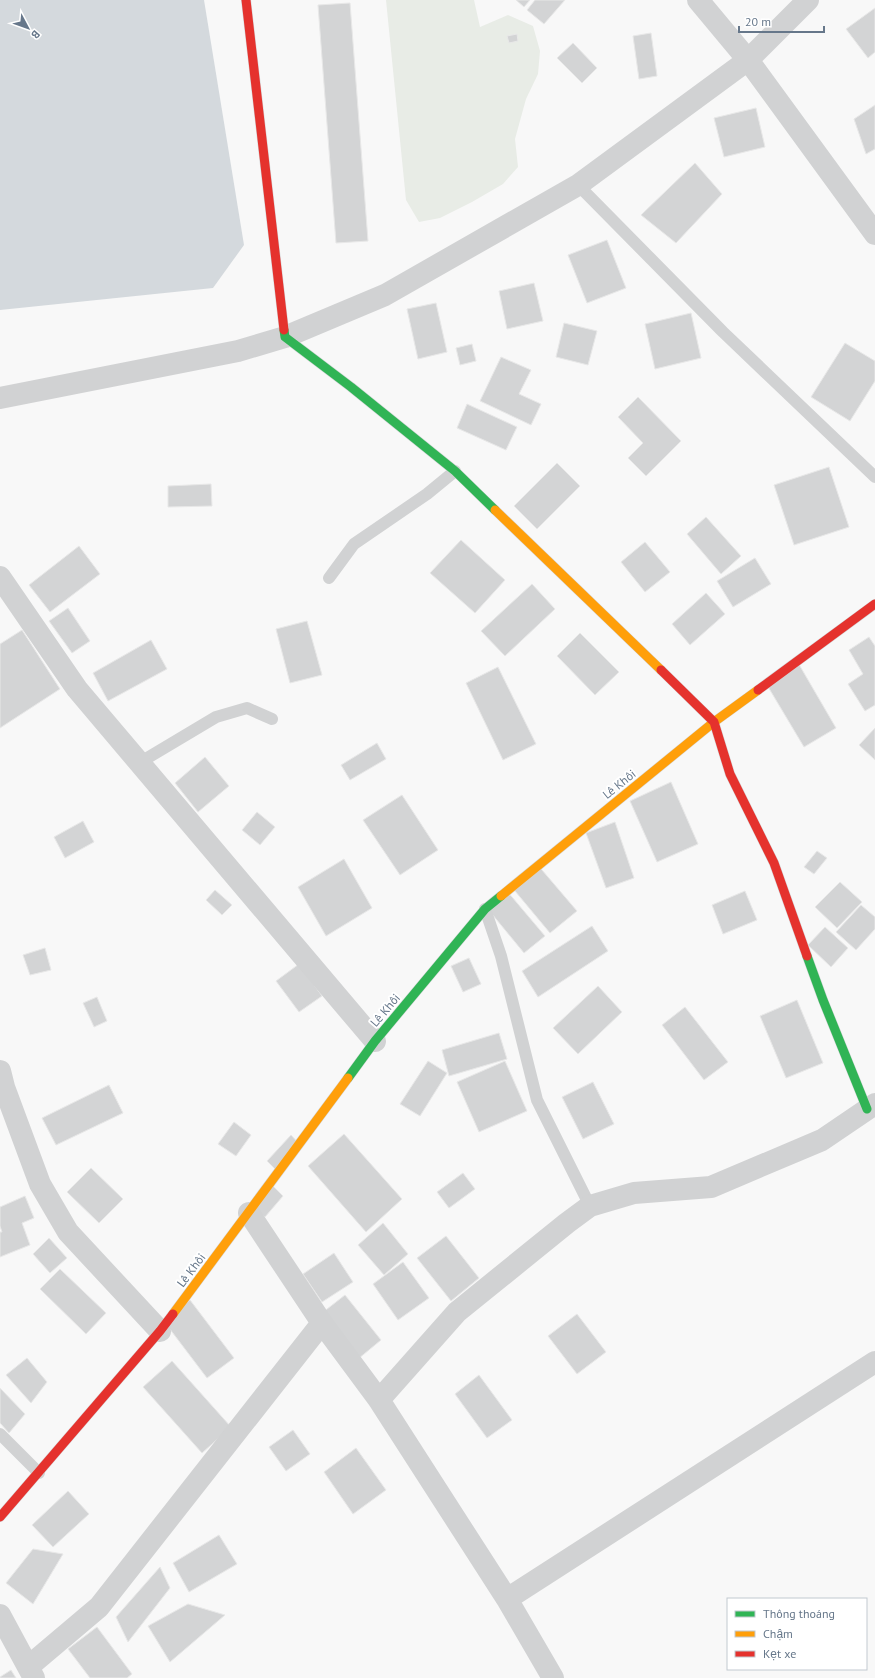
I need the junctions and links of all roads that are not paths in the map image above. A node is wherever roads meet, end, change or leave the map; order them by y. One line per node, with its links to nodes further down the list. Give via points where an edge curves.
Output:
1 (246, 0): 7 (street)
2 (698, 0): 4 (street)
3 (808, 0): 4 (street)
4 (748, 60): 5 (street); 6 (street)
5 (578, 185): 7 (street, via 385,295); 10 (lane, via 723,332)
6 (875, 234)
7 (286, 337): 8 (street, via 238,351); 9 (street)
8 (0, 398)
9 (455, 471): 12 (lane, via 427,494 354,544); 15 (street)
10 (875, 477)
11 (0, 577): 16 (street, via 77,689)
12 (329, 578)
13 (875, 604): 15 (street, Lê Khôi)
14 (272, 719): 16 (lane, via 247,708 216,717)
15 (714, 722): 17 (street, Lê Khôi); 20 (street, via 730,774 774,864 823,1000)
16 (139, 763): 18 (street)
17 (485, 909): 18 (street, Lê Khôi); 21 (lane, via 501,956 537,1100)
18 (375, 1041): 22 (street, Lê Khôi)
19 (1, 1082): 24 (street, via 40,1184 68,1232)
20 (871, 1107): 21 (street, via 822,1140 711,1187 634,1194)
21 (590, 1206): 26 (street, via 457,1312)
22 (249, 1213): 23 (street); 24 (street, Lê Khôi)
23 (322, 1323): 26 (street); 32 (street, via 99,1607)
24 (160, 1331): 28 (street, Lê Khôi)
25 (875, 1362): 30 (street)
26 (379, 1400): 30 (street)
27 (0, 1434): 28 (lane)
28 (39, 1473): 29 (street, Lê Khôi)
29 (0, 1517)
30 (508, 1599): 33 (street)
31 (0, 1615): 32 (street)
32 (31, 1672)
33 (553, 1678)

